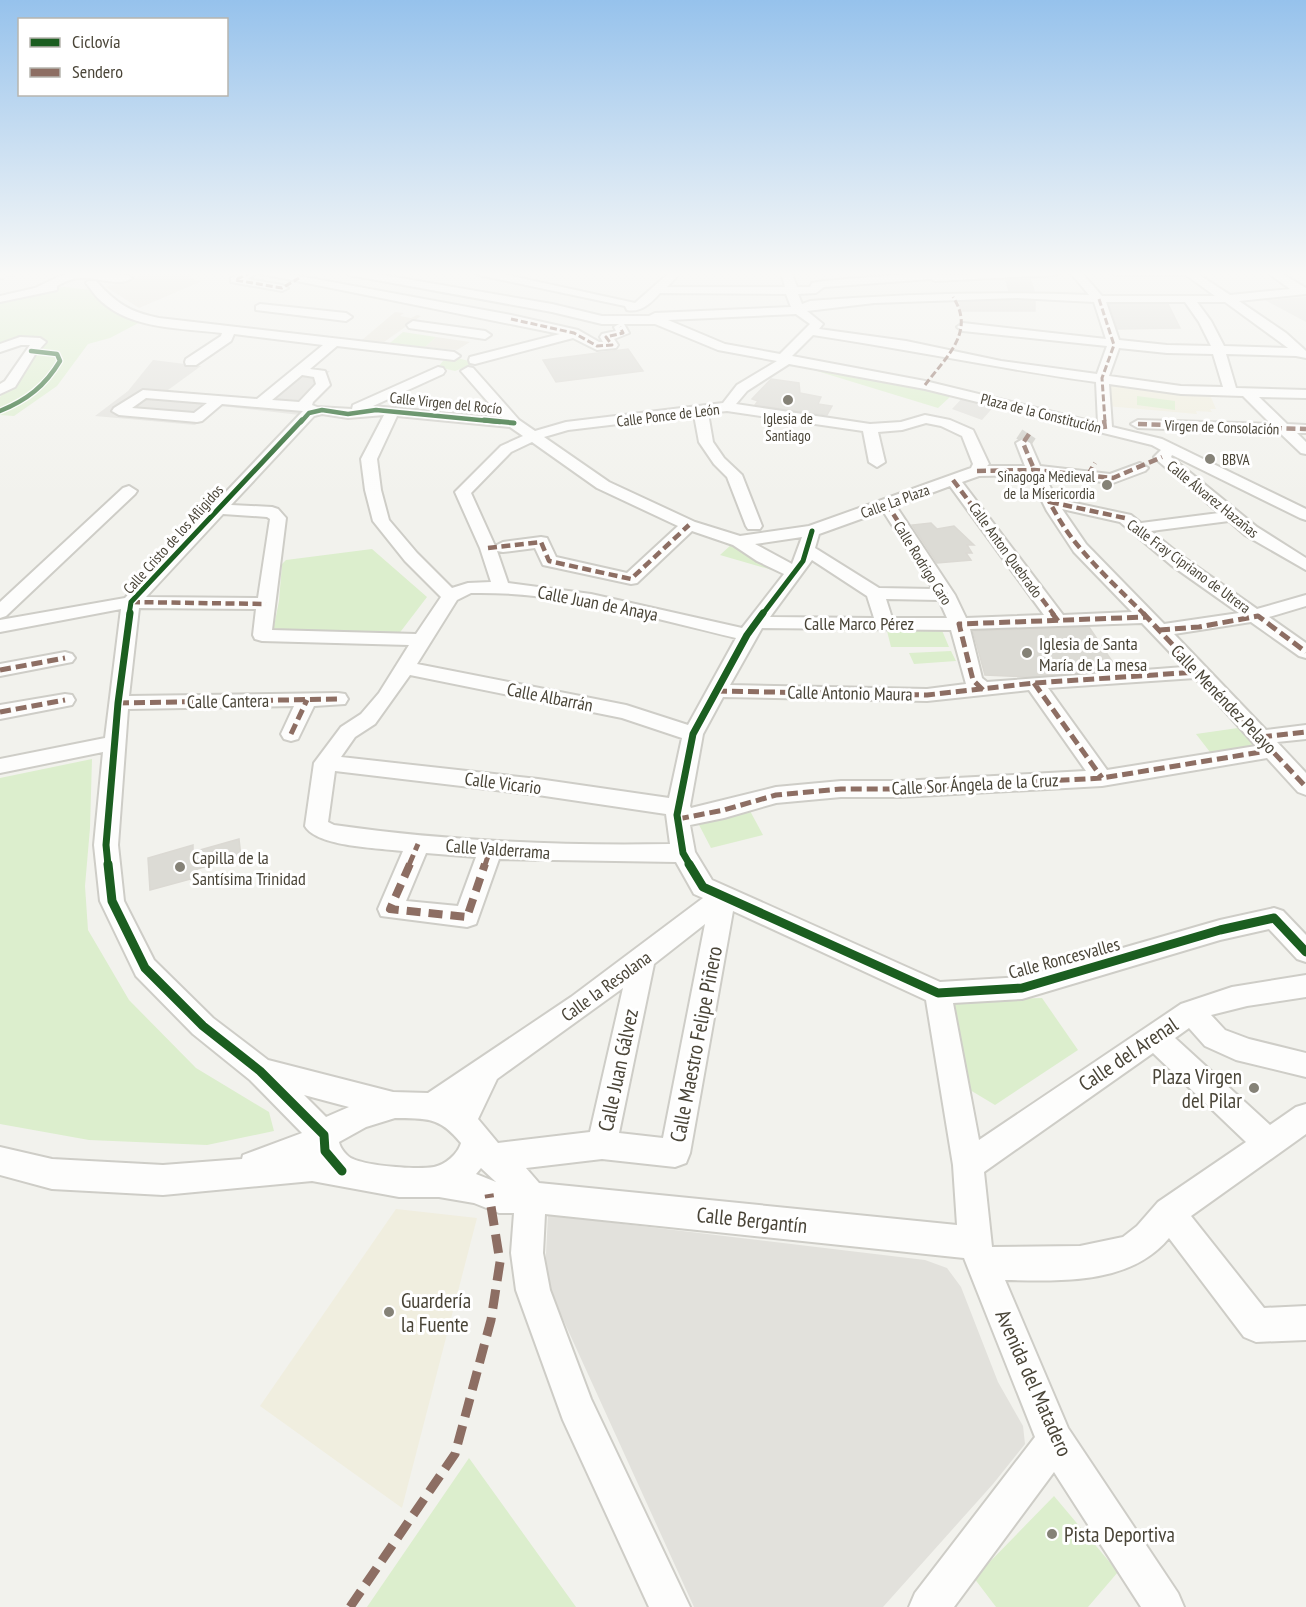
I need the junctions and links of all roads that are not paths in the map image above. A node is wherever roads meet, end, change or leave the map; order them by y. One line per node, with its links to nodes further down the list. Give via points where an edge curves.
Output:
1 (35, 347): 23 (street, via 10,384)
2 (213, 347): 18 (street)
3 (328, 347): 20 (street)
4 (361, 347): 19 (street)
5 (472, 347): 19 (street)
6 (519, 347): 19 (street)
7 (722, 347): 17 (street, Plaza de la Constitución)
8 (794, 347): 17 (street)
9 (906, 347): 15 (street)
10 (952, 347): 15 (street)
11 (1113, 347): 21 (street)
12 (1148, 347): 14 (street)
13 (1217, 347): 14 (street)
14 (1217, 351): 16 (street); 24 (street)
15 (948, 354): 21 (street); 22 (street)
16 (1303, 355)
17 (783, 358): 22 (street, Plaza de la Constitución); 29 (street, via 783,364 742,388)
18 (190, 362)
19 (453, 364): 34 (street); 35 (street)
20 (299, 371): 28 (street); 33 (street, Calle Cristo de los Afligidos, via 322,377 323,385 306,401)
21 (1102, 378): 24 (street); 39 (street)
22 (925, 386): 31 (street, Plaza de la Constitución)
23 (0, 390)
24 (1231, 393): 25 (street)
25 (1248, 394): 26 (street); 38 (street)
26 (1306, 394)
27 (218, 401): 27 (street, via 143,394 119,411 197,418); 28 (street)
28 (259, 404): 33 (street)
29 (728, 407): 30 (street, Calle Ponce de León); 37 (street, Calle Ponce de León)
30 (700, 410): 41 (street, Calle Ponce de León, via 566,426); 58 (street, via 706,442 734,476)
31 (958, 410): 37 (street, Calle Ponce de León, via 902,426); 39 (street, Plaza de la Constitución); 47 (street, via 981,464)
32 (384, 411): 34 (street, Calle Virgen del Rocío); 35 (street, Calle Virgen del Rocío); 67 (street, via 369,459 381,521)
33 (316, 413): 34 (street); 52 (street, Calle Cristo de los Afligidos)
34 (348, 414)
35 (514, 423): 41 (street)
36 (1138, 424): 38 (street, Virgen de Consolación)
37 (870, 428): 45 (street)
38 (1281, 428): 40 (street, Virgen de Consolación); 43 (street)
39 (1105, 429): 44 (street, Plaza de la Constitución)
40 (1306, 429)
41 (534, 436): 55 (street, via 603,485); 60 (street, Calle Ponce de León, via 506,448 463,492)
42 (1023, 443): 46 (street, Calle Menéndez Pelayo)
43 (1306, 450)
44 (1155, 456): 46 (street, via 1100,473); 53 (street); 54 (street, Calle Álvarez Hazañas)
45 (878, 462)
46 (1034, 470): 47 (street, Calle La Plaza); 50 (street, Calle Menéndez Pelayo)
47 (977, 471): 48 (street, Calle La Plaza)
48 (953, 480): 51 (street, Calle La Plaza); 73 (street, Calle Anton Quebrado)
49 (129, 491): 71 (street)
50 (1050, 502): 56 (street, Calle Fray Cipriano de Utrera, via 1125,518); 76 (street, Calle Menéndez Pelayo, via 1080,548)
51 (886, 503): 57 (street, Calle La Plaza); 66 (street, Calle Rodrigo Caro)
52 (218, 509): 69 (street, Calle Cristo de los Afligidos); 70 (street, via 277,515)
53 (1306, 514)
54 (1233, 516): 56 (street); 62 (street, Calle Álvarez Hazañas)
55 (688, 525): 59 (street); 60 (street, via 631,579 549,561 541,542)
56 (1138, 528): 72 (street, Calle Fray Cipriano de Utrera, via 1177,561)
57 (812, 531): 58 (street, Calle La Plaza); 61 (street)
58 (756, 532): 59 (street, Calle La Plaza)
59 (739, 540): 63 (street)
60 (495, 548): 64 (street)
61 (807, 550): 63 (street); 65 (street)
62 (1306, 565)
63 (795, 572): 78 (street)
64 (501, 587): 67 (street, Calle Juan de Anaya, via 460,588); 78 (street, Calle Juan de Anaya, via 581,596)
65 (876, 593): 66 (street); 74 (street)
66 (945, 595): 75 (street, Calle Rodrigo Caro)
67 (450, 596): 79 (street)
68 (1306, 600): 72 (street, Calle Marco Pérez)
69 (131, 602): 70 (street); 77 (street); 91 (street, Calle Cristo de los Afligidos)
70 (266, 604): 79 (street, via 262,635)
71 (0, 612)
72 (1257, 616): 76 (street, Calle Marco Pérez, via 1199,627); 80 (street, Calle Fray Cipriano de Utrera)
73 (1058, 621): 75 (street, Calle Marco Pérez); 76 (street, Calle Marco Pérez)
74 (885, 623): 75 (street, Calle Marco Pérez); 78 (street, Calle Marco Pérez)
75 (959, 624): 86 (street, Calle Rodrigo Caro, via 973,680)
76 (1153, 624): 84 (street, Calle Menéndez Pelayo)
77 (0, 626)
78 (753, 628): 87 (street)
79 (422, 640): 82 (street)
80 (1306, 652)
81 (65, 658): 83 (street)
82 (405, 668): 95 (street, Calle Albarrán, via 626,712); 98 (street, via 374,712 348,732)
83 (0, 670)
84 (1197, 672): 85 (street, Calle Antonio Maura); 97 (street, Calle Menéndez Pelayo)
85 (1034, 683): 86 (street, Calle Antonio Maura); 100 (street)
86 (983, 690): 87 (street, Calle Antonio Maura, via 927,695)
87 (716, 691): 95 (street)
88 (338, 699): 90 (street, Calle Cantera)
89 (65, 700): 92 (street)
90 (307, 700): 91 (street, Calle Cantera); 94 (street)
91 (118, 703): 96 (street, Calle Cristo de los Afligidos)
92 (0, 712)
93 (1306, 732): 97 (street, Calle Sor Ángela de la Cruz)
94 (291, 734)
95 (693, 734): 102 (street)
96 (114, 743): 99 (street); 114 (street, Calle Cristo de los Afligidos, via 106,845 112,900 145,968 203,1026)
97 (1267, 744): 100 (street, Calle Sor Ángela de la Cruz); 101 (street, Calle Menéndez Pelayo)
98 (325, 763): 102 (street, Calle Vicario, via 538,787); 103 (street, Calle Valderrama, via 316,826 328,833)
99 (0, 766)
100 (1101, 778): 102 (street, Calle Sor Ángela de la Cruz, via 840,789 776,795 724,810)
101 (1304, 783)
102 (679, 813): 105 (street)
103 (418, 844): 104 (street, Calle Valderrama); 104 (street, via 390,909 467,917)
104 (490, 850): 105 (street, Calle Valderrama)
105 (683, 853): 106 (street, Calle Roncesvalles, via 703,887)
106 (723, 896): 108 (street, Calle la Resolana); 110 (street, Calle Roncesvalles); 122 (street, Calle Maestro Felipe Piñero, via 675,1153)
107 (1306, 952): 110 (street, Calle Roncesvalles, via 1274,918 1022,988)
108 (642, 960): 115 (street, Calle la Resolana); 122 (street, Calle Juan Gálvez)
109 (1306, 986): 111 (street, Calle del Arenal, via 1209,1004)
110 (938, 993): 124 (street, Avenida del Matadero)
111 (1191, 1012): 112 (street, Calle del Arenal); 113 (street, via 1215,1038 1246,1052)
112 (1154, 1036): 121 (street); 124 (street, Calle del Arenal)
113 (1306, 1065)
114 (260, 1071): 116 (street); 119 (street, Calle Cristo de los Afligidos)
115 (486, 1071): 117 (street, Calle la Resolana); 120 (street)
116 (393, 1105): 117 (street); 119 (street)
117 (432, 1106): 120 (street, via 451,1113)
118 (1306, 1117): 121 (street, Calle Bergantín)
119 (317, 1130): 125 (street, Calle Cristo de los Afligidos, via 325,1151); 126 (street, via 288,1150)
120 (477, 1139): 122 (street, Calle Maestro Felipe Piñero); 127 (street, via 472,1156 462,1169); 128 (street)
121 (1268, 1143): 129 (street, Calle Bergantín)
122 (602, 1145)
123 (0, 1161): 126 (street, Calle Bergantín, via 63,1175 162,1180)
124 (968, 1165): 130 (street, Avenida del Matadero)
125 (342, 1171): 126 (street, Calle Bergantín, via 312,1167); 127 (street, Calle Bergantín, via 399,1182)
126 (233, 1173)
127 (439, 1182): 128 (street, Calle Bergantín, via 474,1188 499,1198)
128 (531, 1197): 130 (street, Calle Bergantín); 133 (street, via 527,1253 533,1290 576,1407)
129 (1169, 1213): 130 (street, Calle Bergantín, via 1133,1249 1088,1262); 131 (street, via 1256,1325)
130 (979, 1253): 132 (street, Avenida del Matadero)
131 (1306, 1323)
132 (1055, 1441): 134 (street); 135 (street, Avenida del Matadero)
133 (670, 1607)
134 (929, 1607)
135 (1164, 1607)

